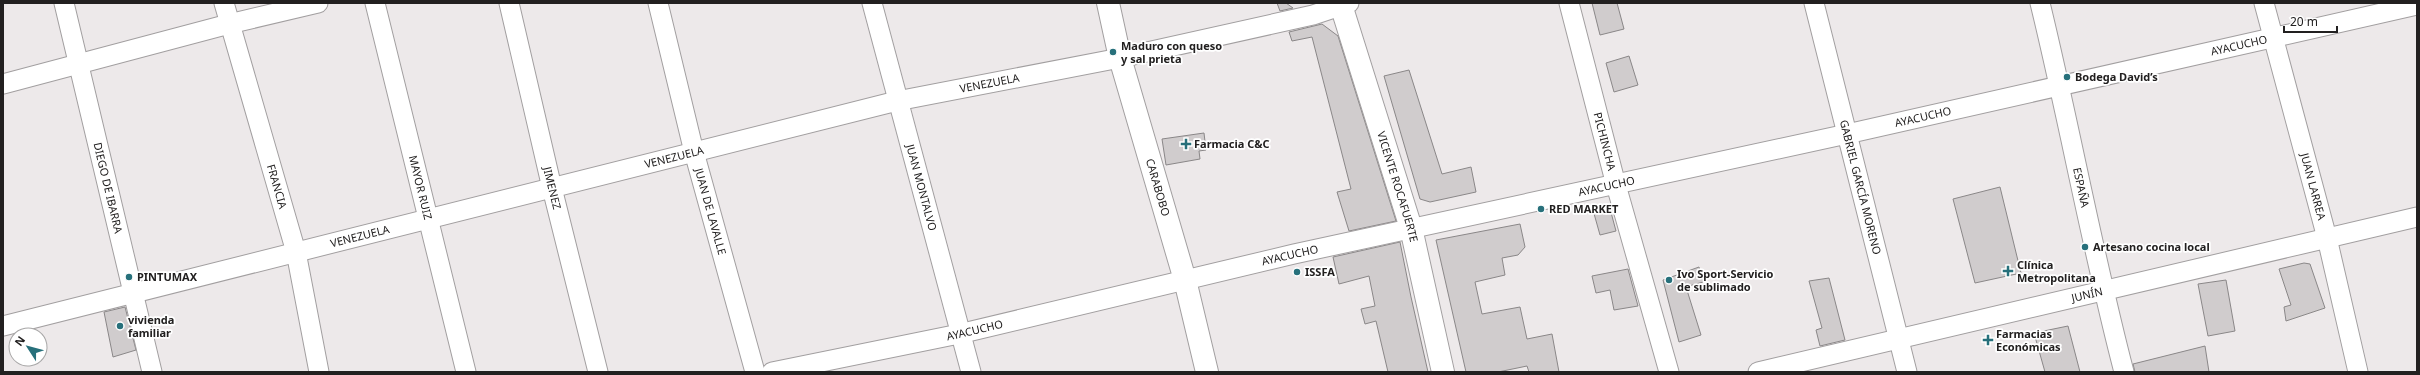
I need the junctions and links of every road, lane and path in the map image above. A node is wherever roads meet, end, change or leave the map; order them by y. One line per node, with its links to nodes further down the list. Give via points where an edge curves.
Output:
1 (64, 3): 20 (street, DIEGO DE IBARRA)
2 (224, 3): 17 (street, FRANCIA)
3 (318, 3): 17 (street)
4 (375, 3): 29 (street, MAYOR RUIZ)
5 (510, 3): 27 (street, JIMENEZ)
6 (658, 3): 25 (street, JUAN DE LAVALLE)
7 (872, 3): 23 (street, JUAN MONTALVO)
8 (1108, 3): 19 (main road, CARABOBO)
9 (1298, 3): 16 (street)
10 (1342, 3): 16 (street, VENEZUELA); 30 (main road, VICENTE ROCAFUERTE)
11 (1569, 3): 26 (street, PICHINCHA)
12 (1814, 3): 24 (street, GABRIEL GARCÍA MORENO)
13 (2040, 3): 22 (street, ESPAÑA)
14 (2264, 3): 18 (street, JUAN LARREA)
15 (2417, 5): 18 (street, AYACUCHO)
16 (1313, 15): 19 (street, VENEZUELA)
17 (229, 24): 20 (street); 32 (street, FRANCIA)
18 (2272, 37): 22 (street, AYACUCHO); 31 (street, JUAN LARREA)
19 (1120, 58): 23 (street, VENEZUELA); 33 (main road, CARABOBO)
20 (79, 64): 21 (street); 35 (street, DIEGO DE IBARRA)
21 (3, 84)
22 (2060, 85): 24 (street, AYACUCHO); 34 (street, ESPAÑA)
23 (900, 100): 25 (street, VENEZUELA); 37 (street, JUAN MONTALVO)
24 (1847, 134): 26 (street, AYACUCHO); 38 (street, GABRIEL GARCÍA MORENO)
25 (694, 152): 27 (street, VENEZUELA); 43 (street, JUAN DE LAVALLE)
26 (1616, 185): 30 (street, AYACUCHO); 48 (street, PICHINCHA)
27 (552, 188): 29 (street, VENEZUELA); 42 (street, JIMENEZ)
28 (2417, 217): 31 (street, JUNÍN)
29 (429, 218): 32 (street, VENEZUELA); 41 (street, MAYOR RUIZ)
30 (1411, 228): 33 (street, AYACUCHO); 47 (main road, VICENTE ROCAFUERTE)
31 (2327, 238): 34 (street, JUNÍN); 52 (street, JUAN LARREA)
32 (296, 252): 35 (street, VENEZUELA); 40 (street, FRANCIA)
33 (1185, 280): 37 (street, AYACUCHO); 46 (main road, CARABOBO)
34 (2103, 290): 38 (street, JUNÍN); 51 (street, ESPAÑA)
35 (133, 293): 36 (street, VENEZUELA); 39 (street, DIEGO DE IBARRA)
36 (3, 326)
37 (960, 334): 44 (street, AYACUCHO); 45 (street, JUAN MONTALVO)
38 (1900, 340): 49 (street, JUNÍN); 50 (street, GABRIEL GARCÍA MORENO)
39 (152, 372)
40 (319, 372)
41 (466, 372)
42 (598, 372)
43 (754, 372)
44 (772, 372)
45 (971, 372)
46 (1206, 372)
47 (1443, 372)
48 (1669, 372)
49 (1758, 372)
50 (1907, 372)
51 (2124, 372)
52 (2358, 372)

